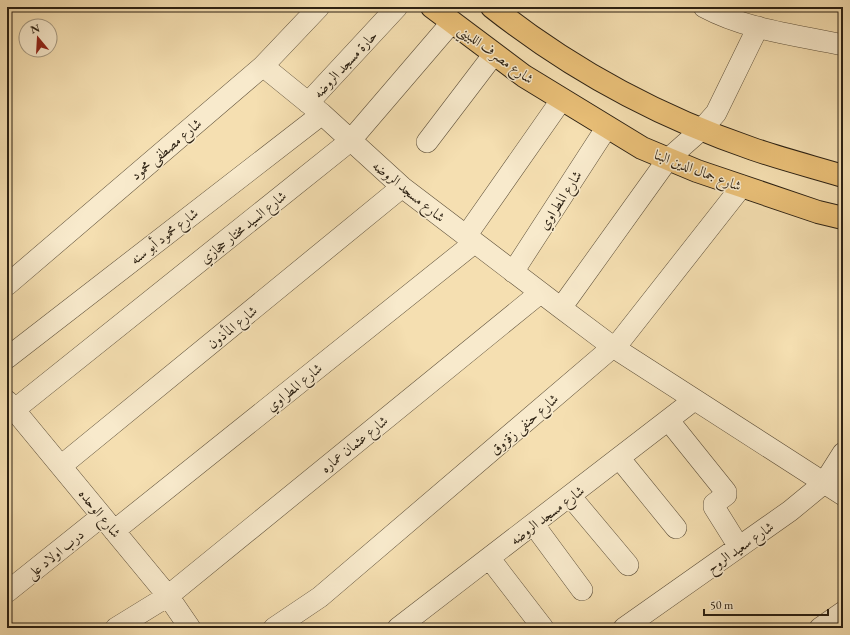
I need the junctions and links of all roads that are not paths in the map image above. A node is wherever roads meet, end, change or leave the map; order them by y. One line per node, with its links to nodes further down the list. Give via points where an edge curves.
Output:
1 (319, 7): 10 (street, شارع مصطفى محمود)
2 (398, 7): 12 (street, حارة مسجد الروضه)
3 (432, 7): 6 (main road, شارع مصرف اللبيني)
4 (492, 7): 14 (main road, via 583,69 669,115)
5 (704, 7): 7 (street, via 731,20)
6 (452, 22): 9 (main road, شارع مصرف اللبيني); 15 (street, شارع السيد مختار حجازي)
7 (758, 27): 8 (street); 14 (street, via 716,113)
8 (843, 45)
9 (494, 54): 11 (main road, شارع مصرف اللبيني); 16 (street)
10 (263, 66): 12 (street, شارع مسجد الروضه); 24 (street, شارع مصطفى محمود)
11 (562, 99): 13 (main road, شارع جمال الدين البنا); 22 (street, شارع المطراوي)
12 (315, 108): 15 (street, شارع مسجد الروضه); 28 (street, شارع محمود أبو سنه)
13 (607, 127): 17 (main road, شارع جمال الدين البنا); 23 (street, شارع المطراوي)
14 (702, 129): 17 (street); 18 (main road, via 753,149)
15 (350, 141): 20 (street, شارع مسجد الروضه); 30 (street, شارع السيد مختار حجازي)
16 (427, 142)
17 (668, 160): 19 (main road, شارع جمال الدين البنا); 26 (street)
18 (843, 176)
19 (742, 186): 21 (main road, شارع جمال الدين البنا); 27 (street, شارع حنفى زقزوق, via 630,330)
20 (402, 187): 22 (street, شارع مسجد الروضه); 34 (street, شارع المأذون)
21 (843, 218)
22 (470, 240): 23 (street, شارع مسجد الروضه); 38 (street, شارع المطراوي)
23 (513, 272): 25 (street, شارع مسجد الروضه)
24 (7, 285)
25 (540, 293): 26 (street, شارع مسجد الروضه); 46 (street, شارع عثمان عماره)
26 (561, 308): 27 (street, شارع مسجد الروضه)
27 (613, 347): 29 (street, شارع مسجد الروضه); 50 (street, شارع حنفى زقزوق, via 326,592)
28 (7, 358)
29 (694, 400): 31 (street, شارع مسجد الروضه); 35 (street, شارع مسجد الروضه)
30 (10, 406): 34 (street, شارع الوحده)
31 (669, 420): 33 (street, شارع مسجد الروضه); 41 (street, via 726,492 714,507)
32 (843, 453): 35 (street, شارع سعيد الروح)
33 (620, 459): 37 (street, شارع مسجد الروضه); 40 (street)
34 (61, 466): 38 (street, شارع الوحده)
35 (824, 483): 36 (street, شارع مسجد الروضه); 41 (street, شارع سعيد الروح)
36 (843, 495)
37 (571, 496): 39 (street, شارع مسجد الروضه); 43 (street)
38 (108, 523): 45 (street, درب اولاد على); 46 (street, شارع الوحده)
39 (534, 525): 42 (street, شارع مسجد الروضه); 44 (street)
40 (676, 528)
41 (740, 547): 53 (street, شارع سعيد الروح)
42 (490, 559): 51 (street, شارع مسجد الروضه); 52 (street)
43 (628, 565)
44 (582, 590)
45 (7, 592)
46 (168, 596): 48 (street, شارع عثمان عماره); 49 (street, شارع الوحده)
47 (843, 612): 54 (street)
48 (116, 628)
49 (190, 628)
50 (274, 628)
51 (398, 628)
52 (543, 628)
53 (624, 628)
54 (820, 628)

